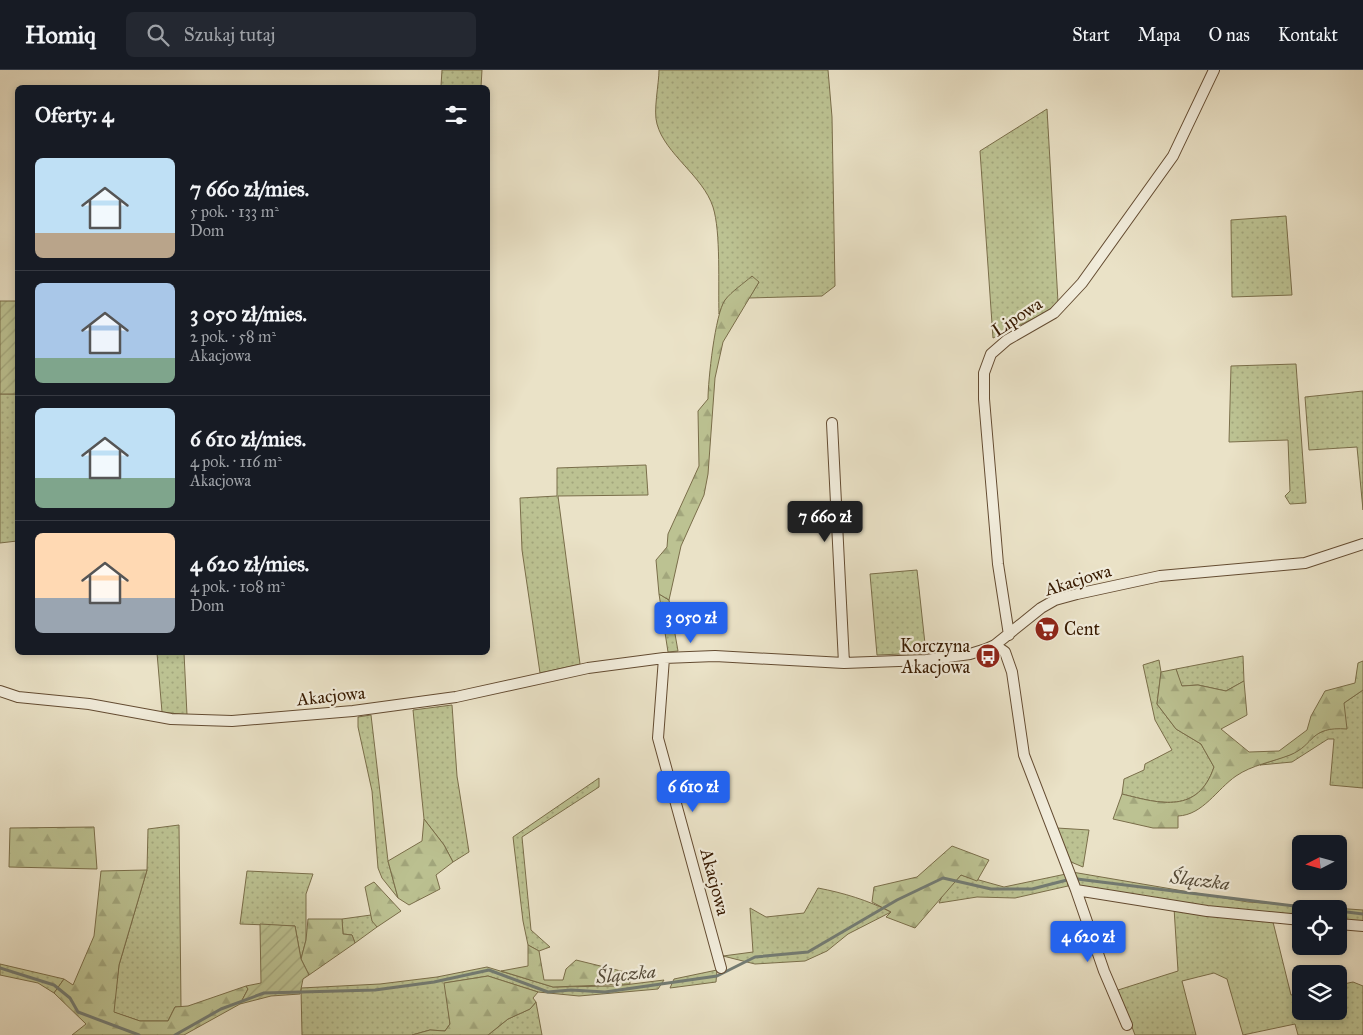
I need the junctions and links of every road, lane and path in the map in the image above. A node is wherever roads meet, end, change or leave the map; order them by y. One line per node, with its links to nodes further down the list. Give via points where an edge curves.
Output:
1 (1214, 70): 4 (street, Lipowa, via 1173,156 1082,283 1054,313 1007,340 991,354 984,373 998,564)
2 (832, 423): 7 (street)
3 (1363, 544): 4 (street, Akacjowa, via 1304,563 1169,575 1077,594 1055,600)
4 (1009, 635): 5 (street, Akacjowa)
5 (996, 645): 7 (street, Akacjowa, via 970,654 926,660); 9 (street, via 1005,652 1012,672 1024,755)
6 (664, 658): 7 (street, Akacjowa, via 715,656); 8 (street, Akacjowa, via 588,668 447,698 353,711 232,721 171,719 89,704 18,697); 13 (street, Akacjowa, via 658,738)
7 (844, 663)
8 (0, 691)
9 (1076, 890): 10 (street, via 1207,911); 14 (street)
10 (1292, 919)
11 (1347, 925): 12 (street)
12 (1363, 926)
13 (721, 968)
14 (1127, 1025)

